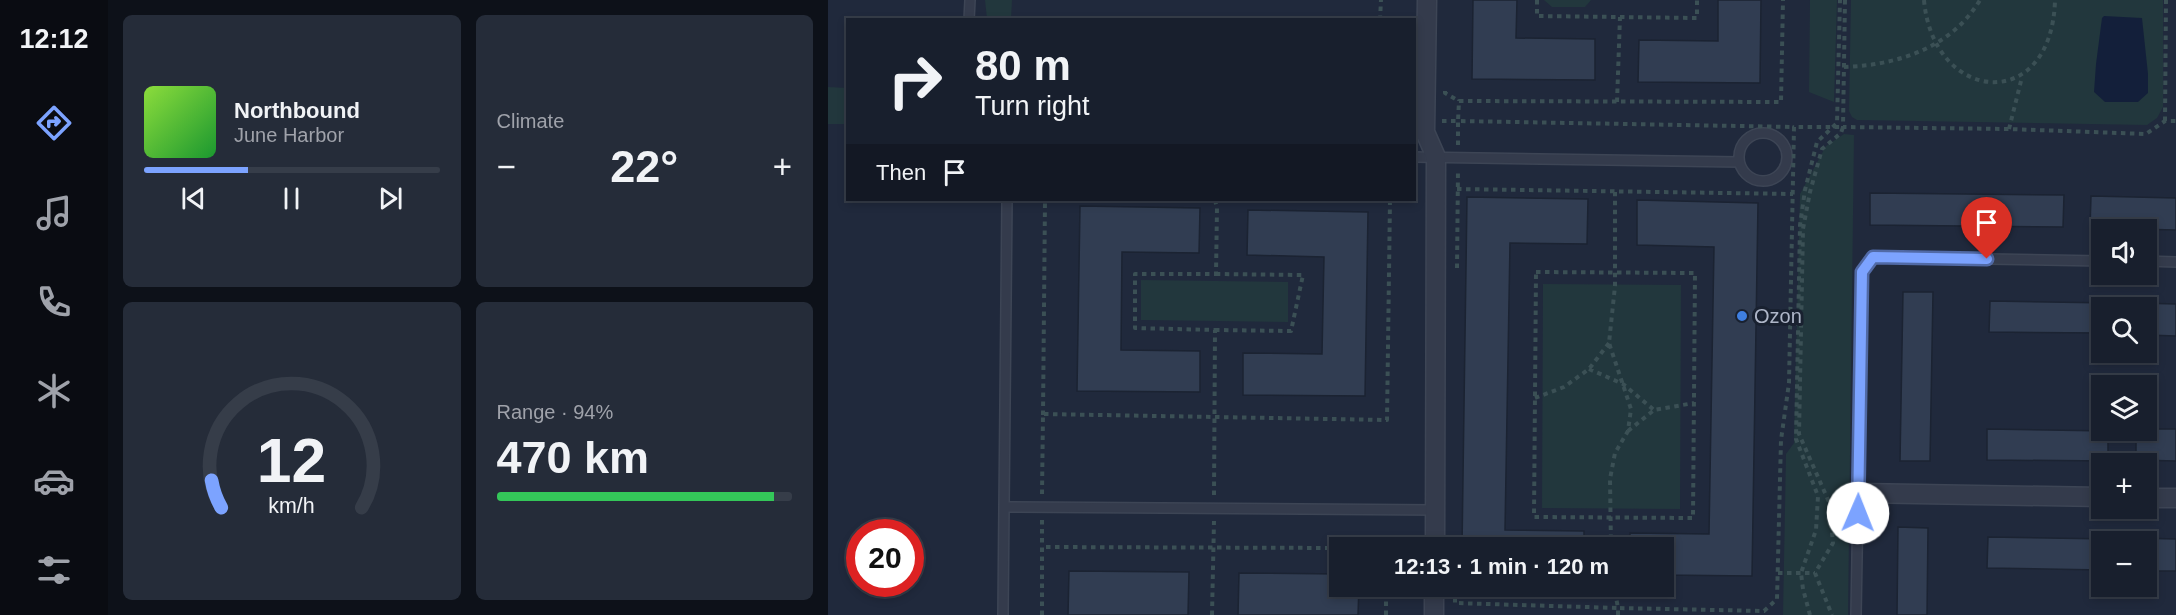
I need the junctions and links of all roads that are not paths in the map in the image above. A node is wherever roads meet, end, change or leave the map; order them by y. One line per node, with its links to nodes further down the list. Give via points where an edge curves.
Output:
1 (970, 0): 3 (lane)
2 (1427, 0): 5 (street, via 1425,132)
3 (969, 18)
4 (1416, 157): 5 (lane)
5 (1436, 157): 6 (lane); 16 (street)
6 (1739, 162): 6 (lane, via 1755,180 1771,179 1784,169 1786,153 1779,139 1758,134 1750,136 1741,147)
7 (1006, 201): 15 (lane)
8 (2091, 261): 11 (lane, via 1873,257 1862,272)
9 (2157, 261): 10 (lane)
10 (2176, 262)
11 (1859, 493): 12 (street); 21 (lane)
12 (2091, 497)
13 (2157, 498): 14 (street)
14 (2176, 498)
15 (1004, 507): 16 (lane); 19 (lane)
16 (1435, 510): 17 (street)
17 (1435, 537)
18 (1434, 597): 20 (street)
19 (1003, 615)
20 (1434, 615)
21 (1856, 615)

